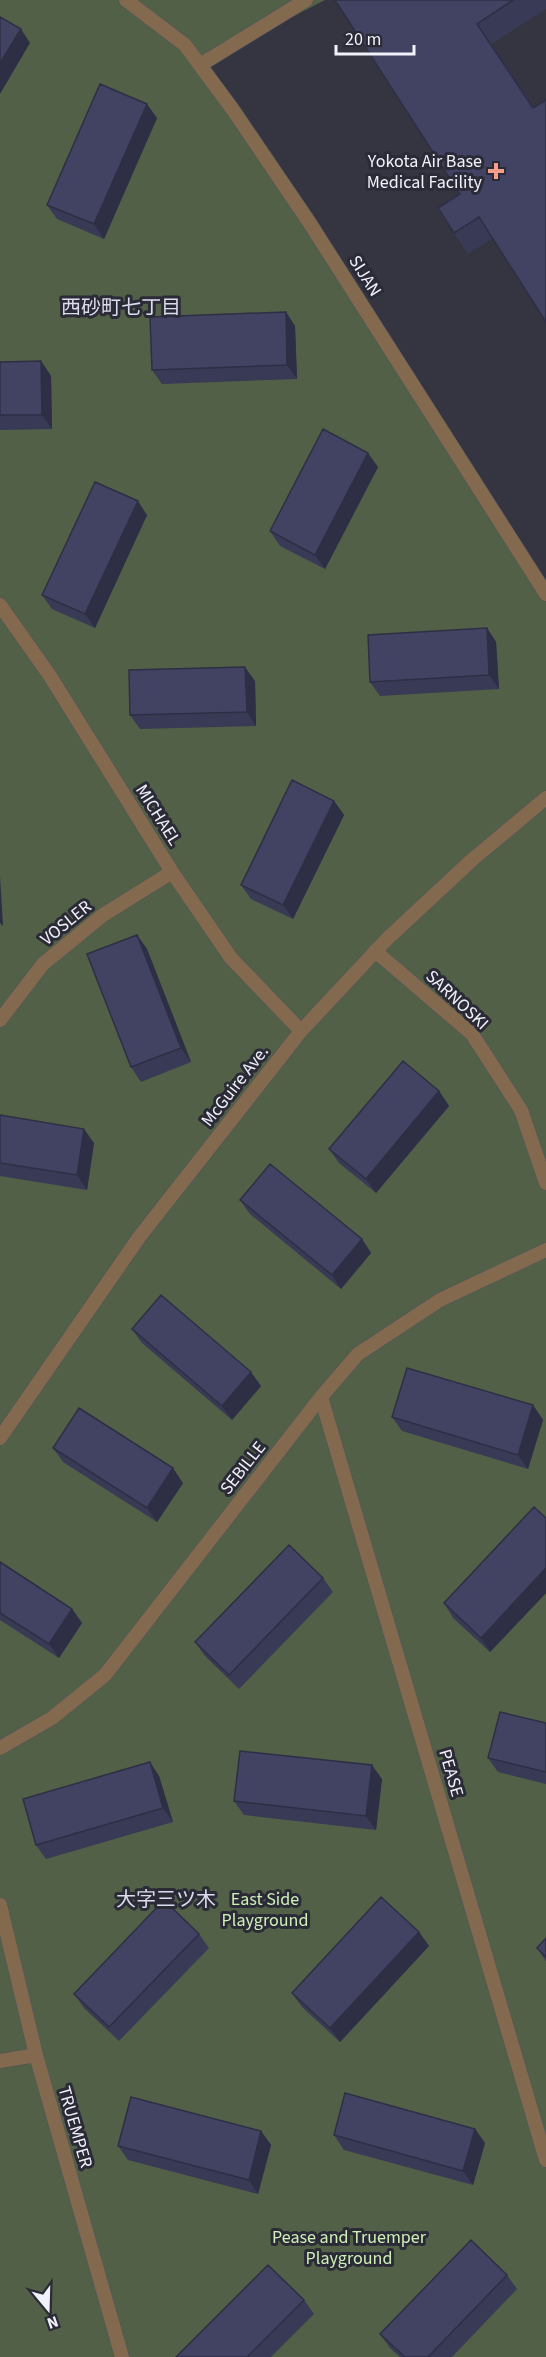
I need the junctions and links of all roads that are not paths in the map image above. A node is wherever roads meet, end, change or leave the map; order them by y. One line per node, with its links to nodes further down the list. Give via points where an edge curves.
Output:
1 (126, 0): 3 (lane, SIJAN, via 185,45)
2 (306, 0): 3 (lane)
3 (200, 64): 4 (lane, SIJAN, via 309,222)
4 (546, 594)
5 (0, 605): 7 (lane, MICHAEL, via 50,676)
6 (546, 798): 8 (lane, McGuire Ave., via 473,859)
7 (171, 872): 9 (lane, VOSLER, via 103,915 43,964); 10 (lane, MICHAEL, via 231,958)
8 (375, 951): 10 (lane, McGuire Ave.); 11 (lane, SARNOSKI, via 472,1034 521,1110)
9 (0, 1020)
10 (302, 1031): 14 (lane, McGuire Ave., via 140,1236)
11 (546, 1183)
12 (546, 1250): 13 (lane, SEBILLE, via 440,1300 358,1354)
13 (321, 1396): 15 (lane, SEBILLE, via 105,1675 52,1719); 19 (lane, PEASE)
14 (0, 1438)
15 (0, 1748)
16 (0, 1905): 17 (lane, TRUEMPER)
17 (36, 2055): 18 (lane); 20 (lane, TRUEMPER)
18 (0, 2061)
19 (546, 2160)
20 (122, 2357)

